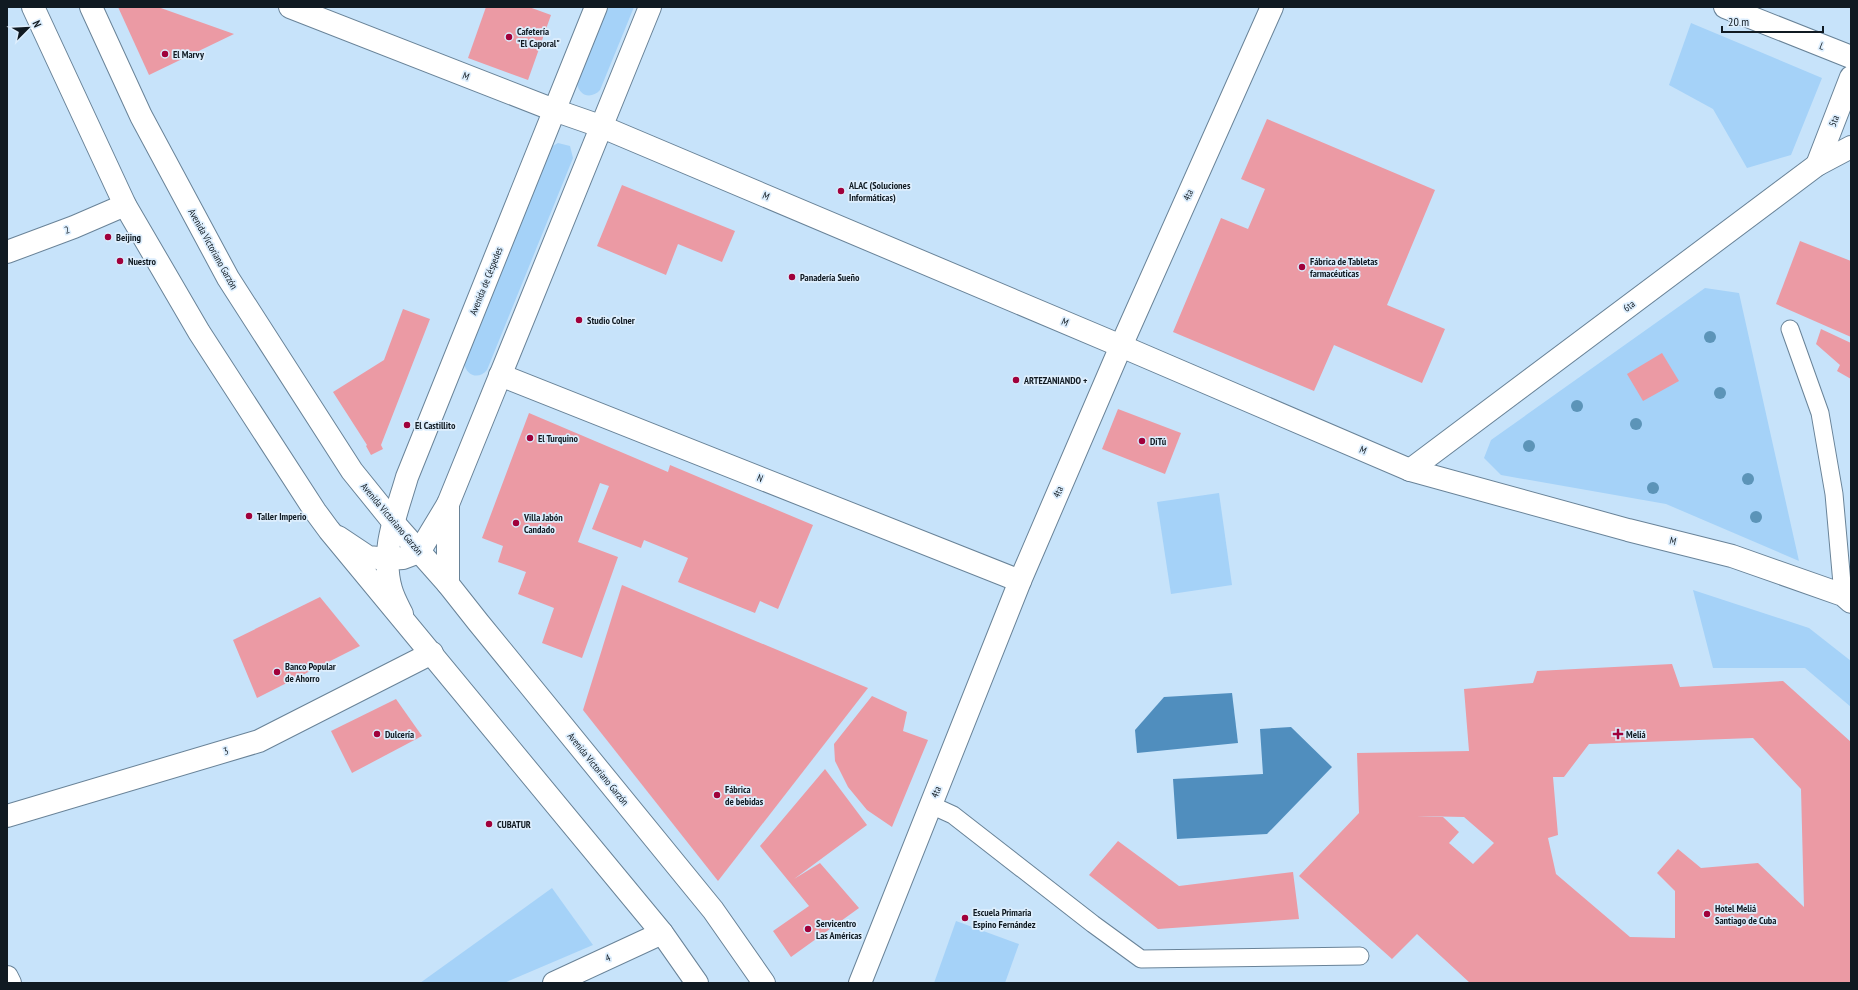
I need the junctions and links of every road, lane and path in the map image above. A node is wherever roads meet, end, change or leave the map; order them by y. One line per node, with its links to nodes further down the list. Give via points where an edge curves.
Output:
1 (33, 7): 14 (street)
2 (91, 7): 21 (street, Avenida Victoriano Garzón, via 141,116 228,278 352,470)
3 (290, 7): 10 (street, M)
4 (596, 7): 10 (street, Avenida de Céspedes)
5 (650, 7): 11 (street)
6 (1272, 7): 17 (street, 4ta)
7 (1726, 7): 8 (street, L)
8 (1851, 57)
9 (1851, 76): 13 (street, 5ta)
10 (554, 110): 11 (street, M); 21 (street, Avenida de Céspedes, via 407,477)
11 (600, 126): 17 (street, M); 18 (street)
12 (1851, 146): 13 (street, 6ta)
13 (1817, 165): 19 (street, 6ta)
14 (125, 205): 15 (street, 2); 22 (street, via 199,332)
15 (7, 252)
16 (1790, 329): 27 (lane, via 1820,413 1834,494)
17 (1121, 346): 19 (street, M); 25 (street, 4ta)
18 (500, 375): 20 (street); 25 (street, N)
19 (1410, 470): 27 (street, M, via 1732,556)
20 (448, 504): 23 (street); 26 (street)
21 (394, 523): 23 (street, Avenida Victoriano Garzón); 24 (street, Avenida de Céspedes, via 389,539)
22 (329, 530): 24 (street, via 368,557); 28 (street)
23 (419, 552): 24 (street, via 403,558); 26 (street, Avenida Victoriano Garzón)
24 (388, 559): 28 (street, Avenida de Céspedes, via 391,589)
25 (1020, 581): 30 (street, 4ta)
26 (448, 584): 38 (street, Avenida Victoriano Garzón, via 713,910)
27 (1847, 598)
28 (403, 618): 29 (street)
29 (432, 653): 31 (street, 3, via 259,741); 32 (street)
30 (931, 806): 33 (lane, via 953,815 1141,959); 39 (street, 4ta)
31 (7, 816)
32 (662, 933): 36 (street, 4); 37 (street)
33 (1360, 956)
34 (7, 977): 35 (street)
35 (10, 983)
36 (554, 983)
37 (697, 983)
38 (764, 983)
39 (860, 983)

